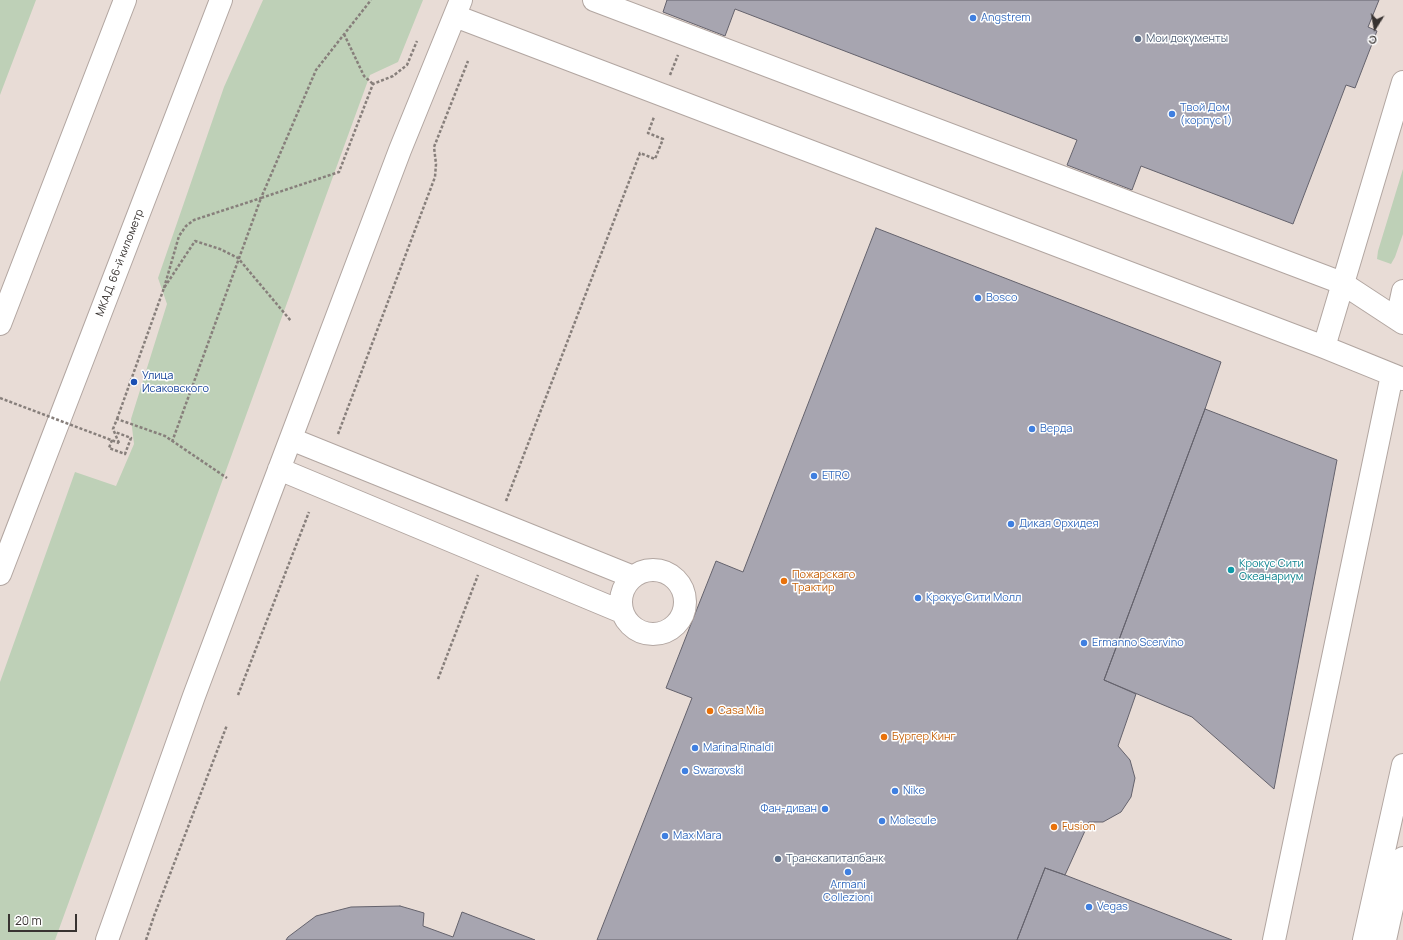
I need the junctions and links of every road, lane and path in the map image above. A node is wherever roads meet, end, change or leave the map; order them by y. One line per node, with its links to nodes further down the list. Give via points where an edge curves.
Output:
1 (125, 0): 21 (main road)
2 (221, 0): 36 (main road, МКАД, 66-й километр)
3 (371, 0): 6 (path)
4 (594, 0): 7 (main road)
5 (458, 8): 12 (main road); 27 (main road, via 400,150)
6 (344, 34): 11 (path, via 364,76); 14 (path, via 316,70)
7 (686, 35): 12 (path); 16 (main road)
8 (417, 41): 11 (path, via 407,65 393,76)
9 (468, 61): 28 (path, via 434,147 435,177)
10 (1403, 82): 13 (main road)
11 (373, 84): 14 (path, via 339,172)
12 (662, 95): 22 (main road); 33 (path, via 648,133 663,139 655,159 640,152)
13 (1399, 114): 16 (main road)
14 (261, 198): 15 (path); 17 (path, via 194,220 186,226 179,236)
15 (238, 258): 17 (path, via 196,241); 19 (path); 30 (path)
16 (1342, 283): 20 (main road); 22 (main road)
17 (164, 288): 25 (path)
18 (1403, 291): 20 (main road)
19 (291, 321)
20 (1400, 321)
21 (0, 324)
22 (1324, 347): 23 (main road)
23 (1397, 377): 46 (main road)
24 (0, 398): 29 (path, bridge)
25 (117, 419): 26 (path, via 113,429); 30 (path, via 165,436)
26 (115, 432): 29 (path, bridge, via 119,443); 29 (path, via 131,438 125,454 109,448)
27 (291, 438): 31 (main road); 37 (main road)
28 (336, 439)
29 (112, 440)
30 (172, 442): 32 (path)
31 (279, 469): 35 (main road); 44 (main road)
32 (227, 478)
33 (506, 502)
34 (309, 512): 40 (path)
35 (469, 548): 38 (main road); 39 (path, via 464,562 480,569)
36 (0, 574)
37 (633, 577): 38 (main road, via 623,591); 38 (main road, via 652,570 672,576 685,597 683,613 674,627 658,634 650,634 634,628)
38 (622, 612)
39 (438, 679)
40 (238, 695)
41 (227, 725): 45 (path)
42 (1403, 765): 47 (main road)
43 (1403, 858): 48 (main road)
44 (106, 940)
45 (146, 940)
46 (1274, 940)
47 (1364, 940)
48 (1384, 940)

